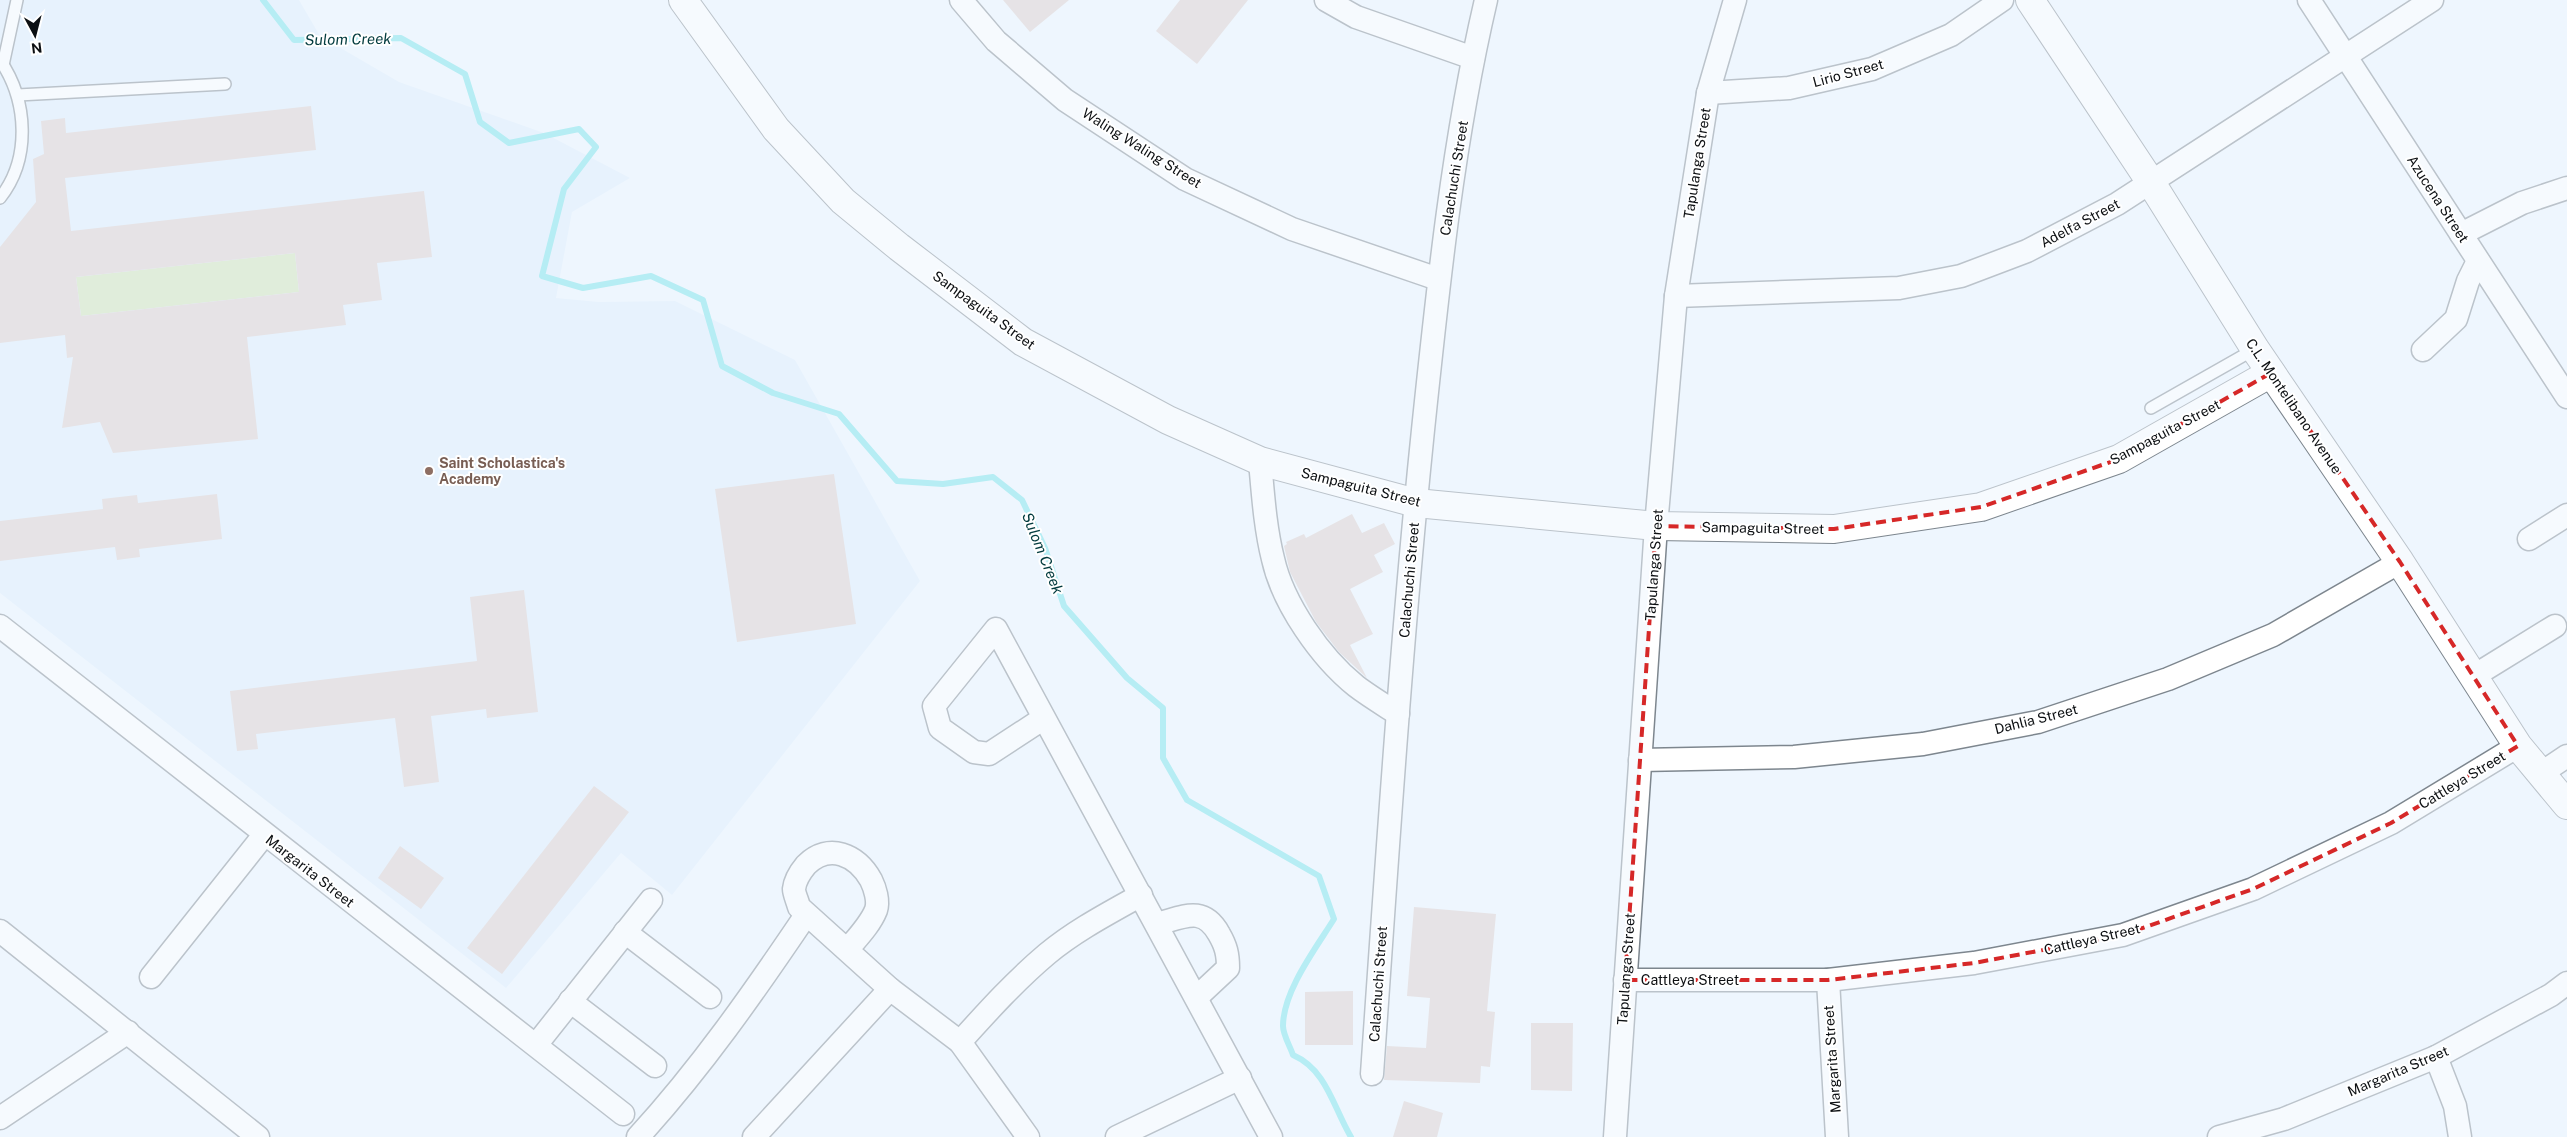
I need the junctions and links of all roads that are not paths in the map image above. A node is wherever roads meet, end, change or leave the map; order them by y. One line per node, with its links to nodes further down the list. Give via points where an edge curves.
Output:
1 (17, 0): 13 (lane)
2 (682, 0): 29 (street, Sampaguita Street, via 776,129 843,201 899,247 1023,342 1168,420)
3 (960, 0): 22 (street, Waling Waling Street, via 996,41 1065,100 1185,179 1292,229)
4 (1326, 0): 12 (street, via 1356,17)
5 (1486, 0): 12 (street, Calachuchi Street)
6 (1735, 0): 15 (street, Tapulanga Street)
7 (2002, 0): 15 (street, Lirio Street, via 1951,35 1872,69 1789,88)
8 (2030, 0): 17 (street, C.L. Montelibano Avenue)
9 (2309, 0): 11 (street, Azucena Street)
10 (2432, 0): 11 (street, Adelfa Street)
11 (2345, 56): 17 (street, Adelfa Street); 20 (street, Azucena Street)
12 (1473, 58): 22 (street, Calachuchi Street)
13 (2, 63): 16 (lane)
14 (226, 84): 16 (lane)
15 (1708, 94): 23 (street, Tapulanga Street)
16 (18, 95): 19 (lane, via 22,129 20,155 8,188)
17 (2150, 181): 23 (street, Adelfa Street, via 2117,204 2026,251 1961,276 1899,288); 24 (street, C.L. Montelibano Avenue)
18 (2567, 188): 20 (street, via 2522,203)
19 (0, 198)
20 (2461, 234): 21 (street, Azucena Street)
21 (2478, 261): 25 (street, via 2456,319); 27 (street, Azucena Street)
22 (1438, 279): 30 (street, Calachuchi Street)
23 (1676, 296): 32 (street, Tapulanga Street)
24 (2255, 349): 26 (street, C.L. Montelibano Avenue); 28 (lane)
25 (2423, 350)
26 (2271, 373): 32 (street, Sampaguita Street, via 2119,459 1981,508 1834,529); 34 (street, C.L. Montelibano Avenue)
27 (2567, 397)
28 (2151, 408)
29 (1260, 461): 30 (street, Sampaguita Street); 38 (street, via 1264,512 1273,562 1293,608 1321,650 1350,680)
30 (1416, 503): 32 (street, Sampaguita Street); 38 (street, Calachuchi Street)
31 (2567, 516): 33 (street)
32 (1656, 526): 42 (street, Tapulanga Street)
33 (2529, 539)
34 (2400, 562): 37 (street, C.L. Montelibano Avenue); 42 (street, Dahlia Street, via 2273,635 2168,679 2038,722 1923,744 1794,758)
35 (0, 626): 45 (street, Margarita Street)
36 (2555, 626): 37 (street)
37 (2474, 676): 40 (street, C.L. Montelibano Avenue)
38 (1398, 714): 66 (street, Calachuchi Street)
39 (1044, 718): 39 (street, via 996,629 934,706 940,728 974,752 989,754); 46 (street)
40 (2518, 746): 43 (street, C.L. Montelibano Avenue); 55 (street, Cattleya Street, via 2391,823 2253,889 2123,935 1974,962)
41 (2567, 756): 43 (street)
42 (1640, 760): 54 (street, Tapulanga Street)
43 (2540, 774): 44 (street, C.L. Montelibano Avenue)
44 (2567, 805)
45 (264, 835): 53 (street); 63 (street, Margarita Street)
46 (1141, 895): 49 (street); 62 (street, via 1083,928 1048,954 1003,994)
47 (652, 900): 51 (street)
48 (806, 915): 52 (street); 52 (street, via 799,907 794,889 800,871 816,856 834,852 851,857 865,870 875,888 876,908 868,924); 72 (street, via 745,1005)
49 (1157, 924): 59 (street); 59 (street, via 1187,916 1202,916 1212,923 1228,950 1228,968)
50 (0, 931): 61 (street)
51 (625, 932): 58 (street); 60 (street)
52 (847, 950): 57 (street)
53 (151, 976)
54 (1625, 980): 55 (street, Cattleya Street); 76 (street, Tapulanga Street)
55 (1828, 980): 77 (street, Margarita Street)
56 (2567, 983): 64 (street, Margarita Street, via 2551,995)
57 (890, 989): 62 (street); 70 (street)
58 (710, 997)
59 (1197, 997): 67 (street)
60 (570, 1001): 63 (street); 65 (street)
61 (128, 1032): 69 (street); 71 (street)
62 (960, 1042): 73 (street)
63 (536, 1045): 68 (street, Margarita Street)
64 (2436, 1057): 78 (street, Margarita Street, via 2284,1119); 79 (street, via 2455,1106)
65 (655, 1066)
66 (1372, 1074)
67 (1240, 1078): 74 (street); 75 (street)
68 (623, 1114)
69 (1, 1116)
70 (764, 1134)
71 (258, 1137)
72 (638, 1137)
73 (1028, 1137)
74 (1117, 1137)
75 (1271, 1137)
76 (1615, 1137)
77 (1837, 1137)
78 (2219, 1137)
79 (2460, 1137)

